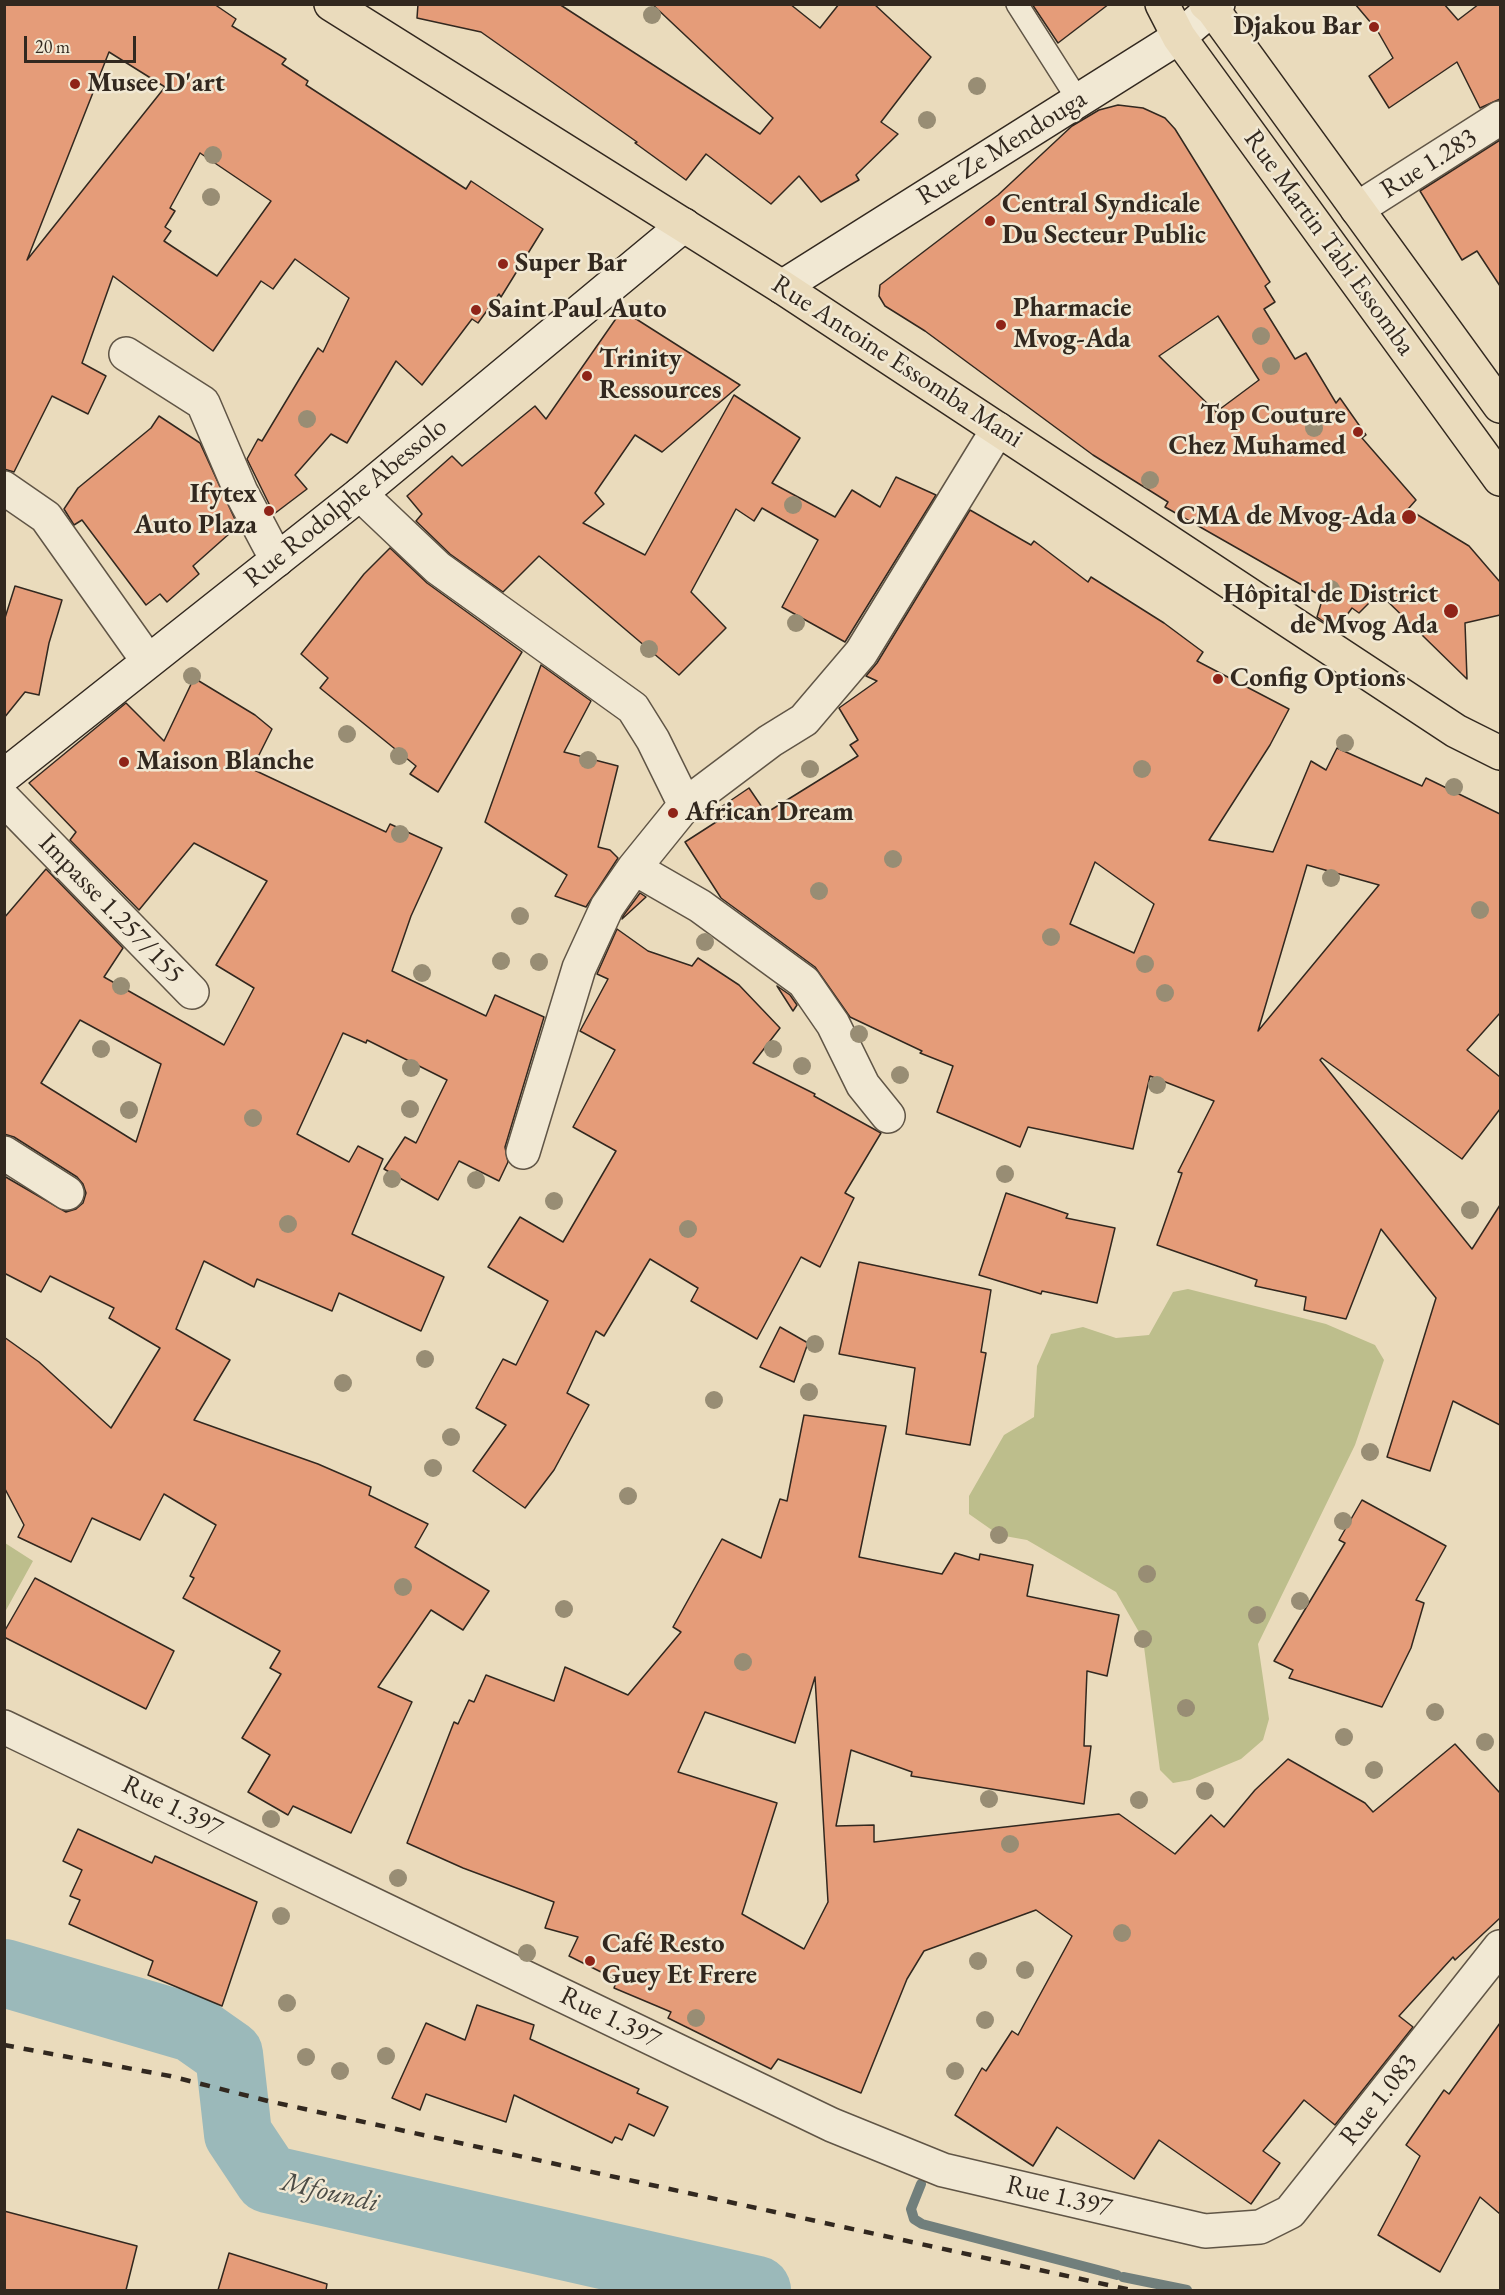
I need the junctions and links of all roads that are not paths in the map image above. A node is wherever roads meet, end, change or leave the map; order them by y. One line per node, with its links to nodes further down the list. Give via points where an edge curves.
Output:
1 (331, 4): 9 (main road, Rue Antoine Essomba Mani)
2 (1017, 4): 6 (lane)
3 (1162, 4): 5 (main road, Rue Martin Tabi Essomba)
4 (1213, 6): 5 (street, Rue Ze Mendouga); 8 (main road, Rue Martin Tabi Essomba)
5 (1179, 37): 6 (street, Rue Ze Mendouga); 14 (main road, Rue Martin Tabi Essomba)
6 (1078, 100): 10 (street, Rue Ze Mendouga)
7 (1500, 118): 8 (street, Rue 1.283)
8 (1357, 209): 12 (main road, Rue Martin Tabi Essomba)
9 (684, 225): 10 (main road, Rue Antoine Essomba Mani); 16 (street, Rue Rodolphe Abessolo)
10 (782, 287): 13 (main road, Rue Antoine Essomba Mani)
11 (126, 354): 17 (street, via 203,404 241,492)
12 (1500, 406)
13 (998, 429): 20 (main road, Rue Antoine Essomba Mani); 24 (street, via 861,653 804,720)
14 (1500, 479)
15 (4, 488): 18 (street, via 46,517)
16 (360, 494): 17 (street, Rue Rodolphe Abessolo); 24 (street, via 438,568 633,708)
17 (277, 560): 18 (street, Rue Rodolphe Abessolo)
18 (148, 661): 22 (street, Rue Rodolphe Abessolo)
19 (1500, 729): 20 (main road)
20 (1456, 731): 21 (main road, Rue Antoine Essomba Mani)
21 (1500, 753)
22 (4, 776)
23 (4, 799): 26 (street, Impasse 1.257/155)
24 (685, 805): 25 (street)
25 (634, 867): 27 (street, via 700,906 804,982 833,1024 863,1086); 28 (street, via 607,907 579,968)
26 (192, 992)
27 (888, 1116)
28 (523, 1152)
29 (4, 1153): 30 (street)
30 (67, 1193)
31 (4, 1727): 33 (street, Rue 1.397, via 852,2133 943,2170 1205,2230)
32 (1500, 1947): 33 (street, Rue 1.083, via 1290,2212 1272,2223)
33 (1241, 2230)

